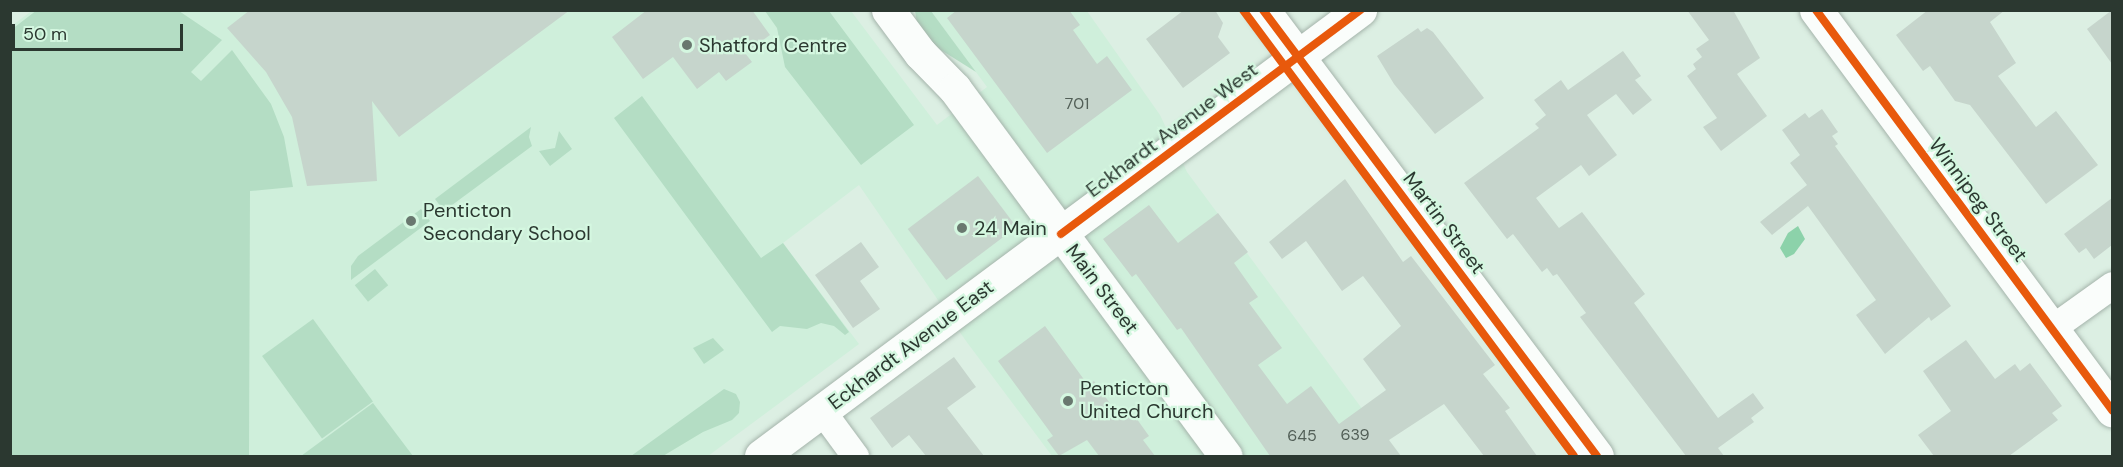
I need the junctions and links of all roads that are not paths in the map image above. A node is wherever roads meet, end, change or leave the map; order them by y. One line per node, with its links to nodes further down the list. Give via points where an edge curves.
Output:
1 (1263, 10): 5 (main road, Martin Street)
2 (1360, 10): 5 (main road, Eckhardt Avenue West)
3 (1816, 10): 8 (main road, Winnipeg Street)
4 (899, 18): 6 (main road, Main Street)
5 (1299, 56): 6 (main road, Eckhardt Avenue West); 14 (main road, Martin Street)
6 (1061, 234): 10 (main road, Eckhardt Avenue East); 13 (main road, Main Street)
7 (2112, 285): 8 (street)
8 (2052, 328): 9 (main road, Winnipeg Street)
9 (2112, 410)
10 (822, 411): 11 (main road, Eckhardt Avenue East); 12 (street)
11 (761, 456)
12 (855, 456)
13 (1226, 456)
14 (1597, 456)

